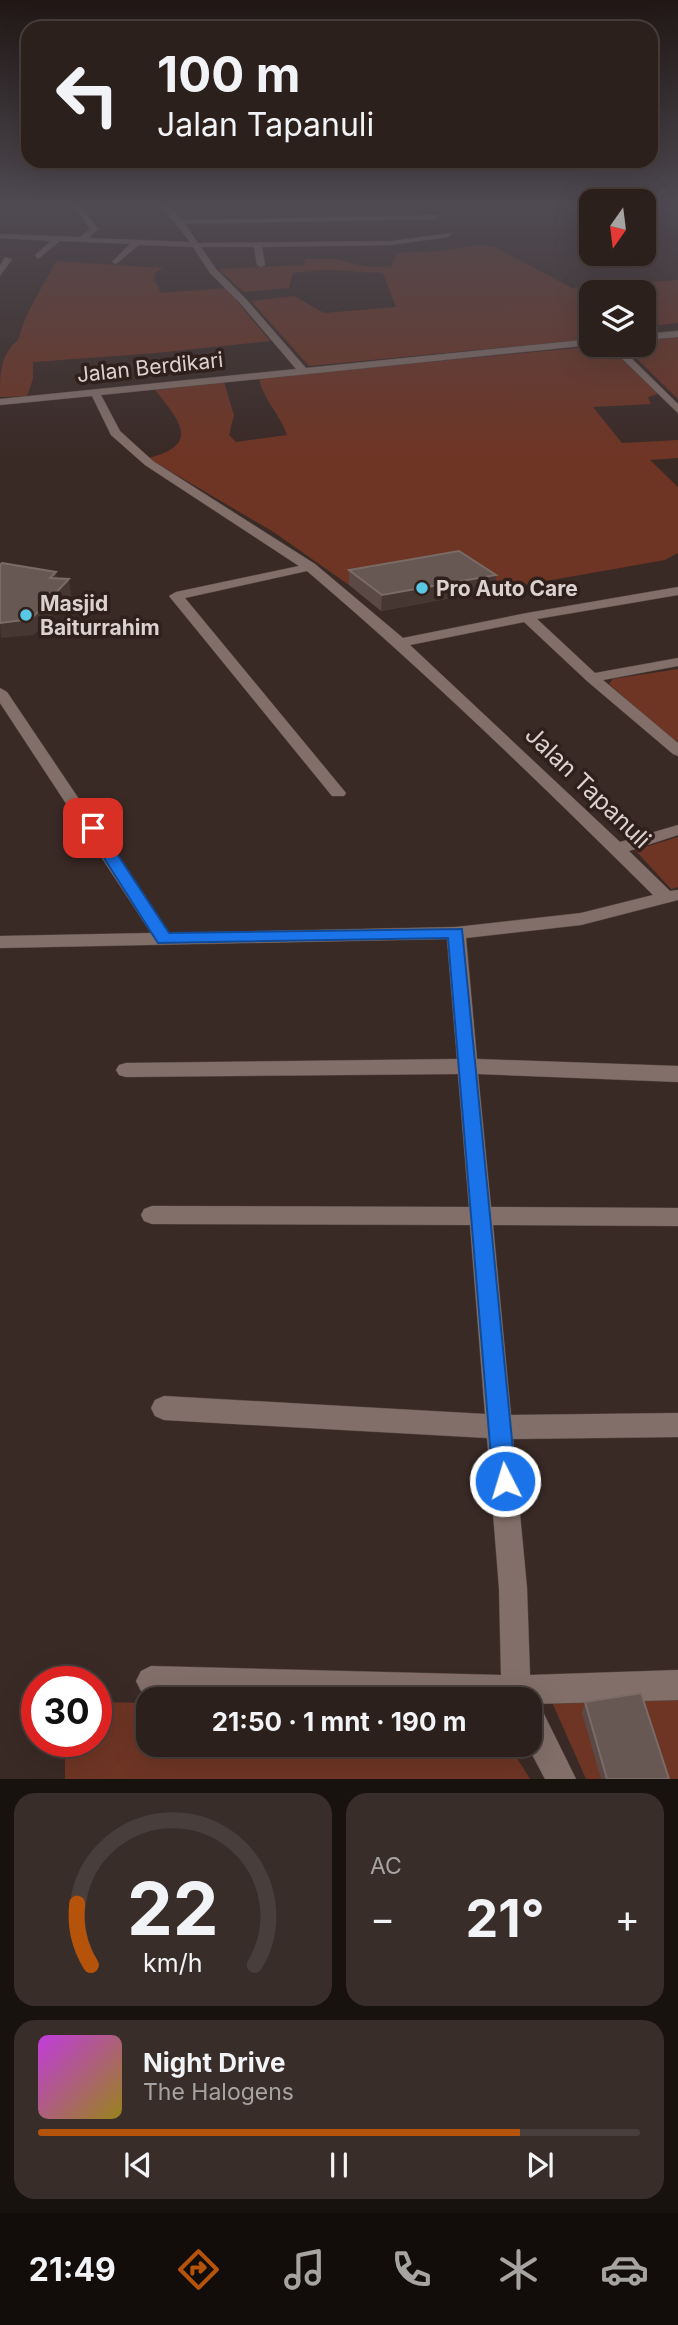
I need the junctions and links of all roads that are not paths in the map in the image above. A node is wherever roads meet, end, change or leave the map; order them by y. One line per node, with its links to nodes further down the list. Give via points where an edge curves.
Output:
1 (230, 288): 6 (street)
2 (678, 334): 3 (street)
3 (656, 336)
4 (579, 343): 6 (street, Jalan Berdikari)
5 (625, 357): 9 (street)
6 (303, 371): 7 (street, Jalan Berdikari)
7 (95, 392): 8 (street, Jalan Berdikari); 10 (street, Jalan Tapanuli, via 115,433 149,463)
8 (0, 402)
9 (678, 410)
10 (310, 568): 13 (street, Jalan Tapanuli); 18 (street, via 176,596)
11 (678, 591): 12 (street)
12 (527, 617): 13 (street); 15 (street)
13 (400, 643): 20 (street, Jalan Tapanuli)
14 (678, 662): 15 (street)
15 (592, 678): 17 (street)
16 (0, 692): 23 (street)
17 (678, 751)
18 (338, 793)
19 (678, 830): 20 (street)
20 (616, 849): 21 (street, Jalan Tapanuli)
21 (672, 896): 22 (street, Jalan Tapanuli, via 581,919)
22 (456, 933): 23 (street, Jalan Tapanuli); 25 (street)
23 (164, 939): 24 (street, Jalan Tapanuli)
24 (0, 942)
25 (468, 1066): 26 (street); 27 (street); 29 (street)
26 (126, 1070)
27 (678, 1074)
28 (152, 1215): 29 (street)
29 (479, 1216): 30 (street); 33 (street)
30 (678, 1217)
31 (164, 1408): 33 (street)
32 (678, 1425): 33 (street)
33 (500, 1427): 37 (street)
34 (151, 1681): 36 (street)
35 (678, 1685): 38 (street)
36 (308, 1687)
37 (518, 1687)
38 (542, 1694)
39 (542, 1742): 40 (street)
40 (561, 1779)

